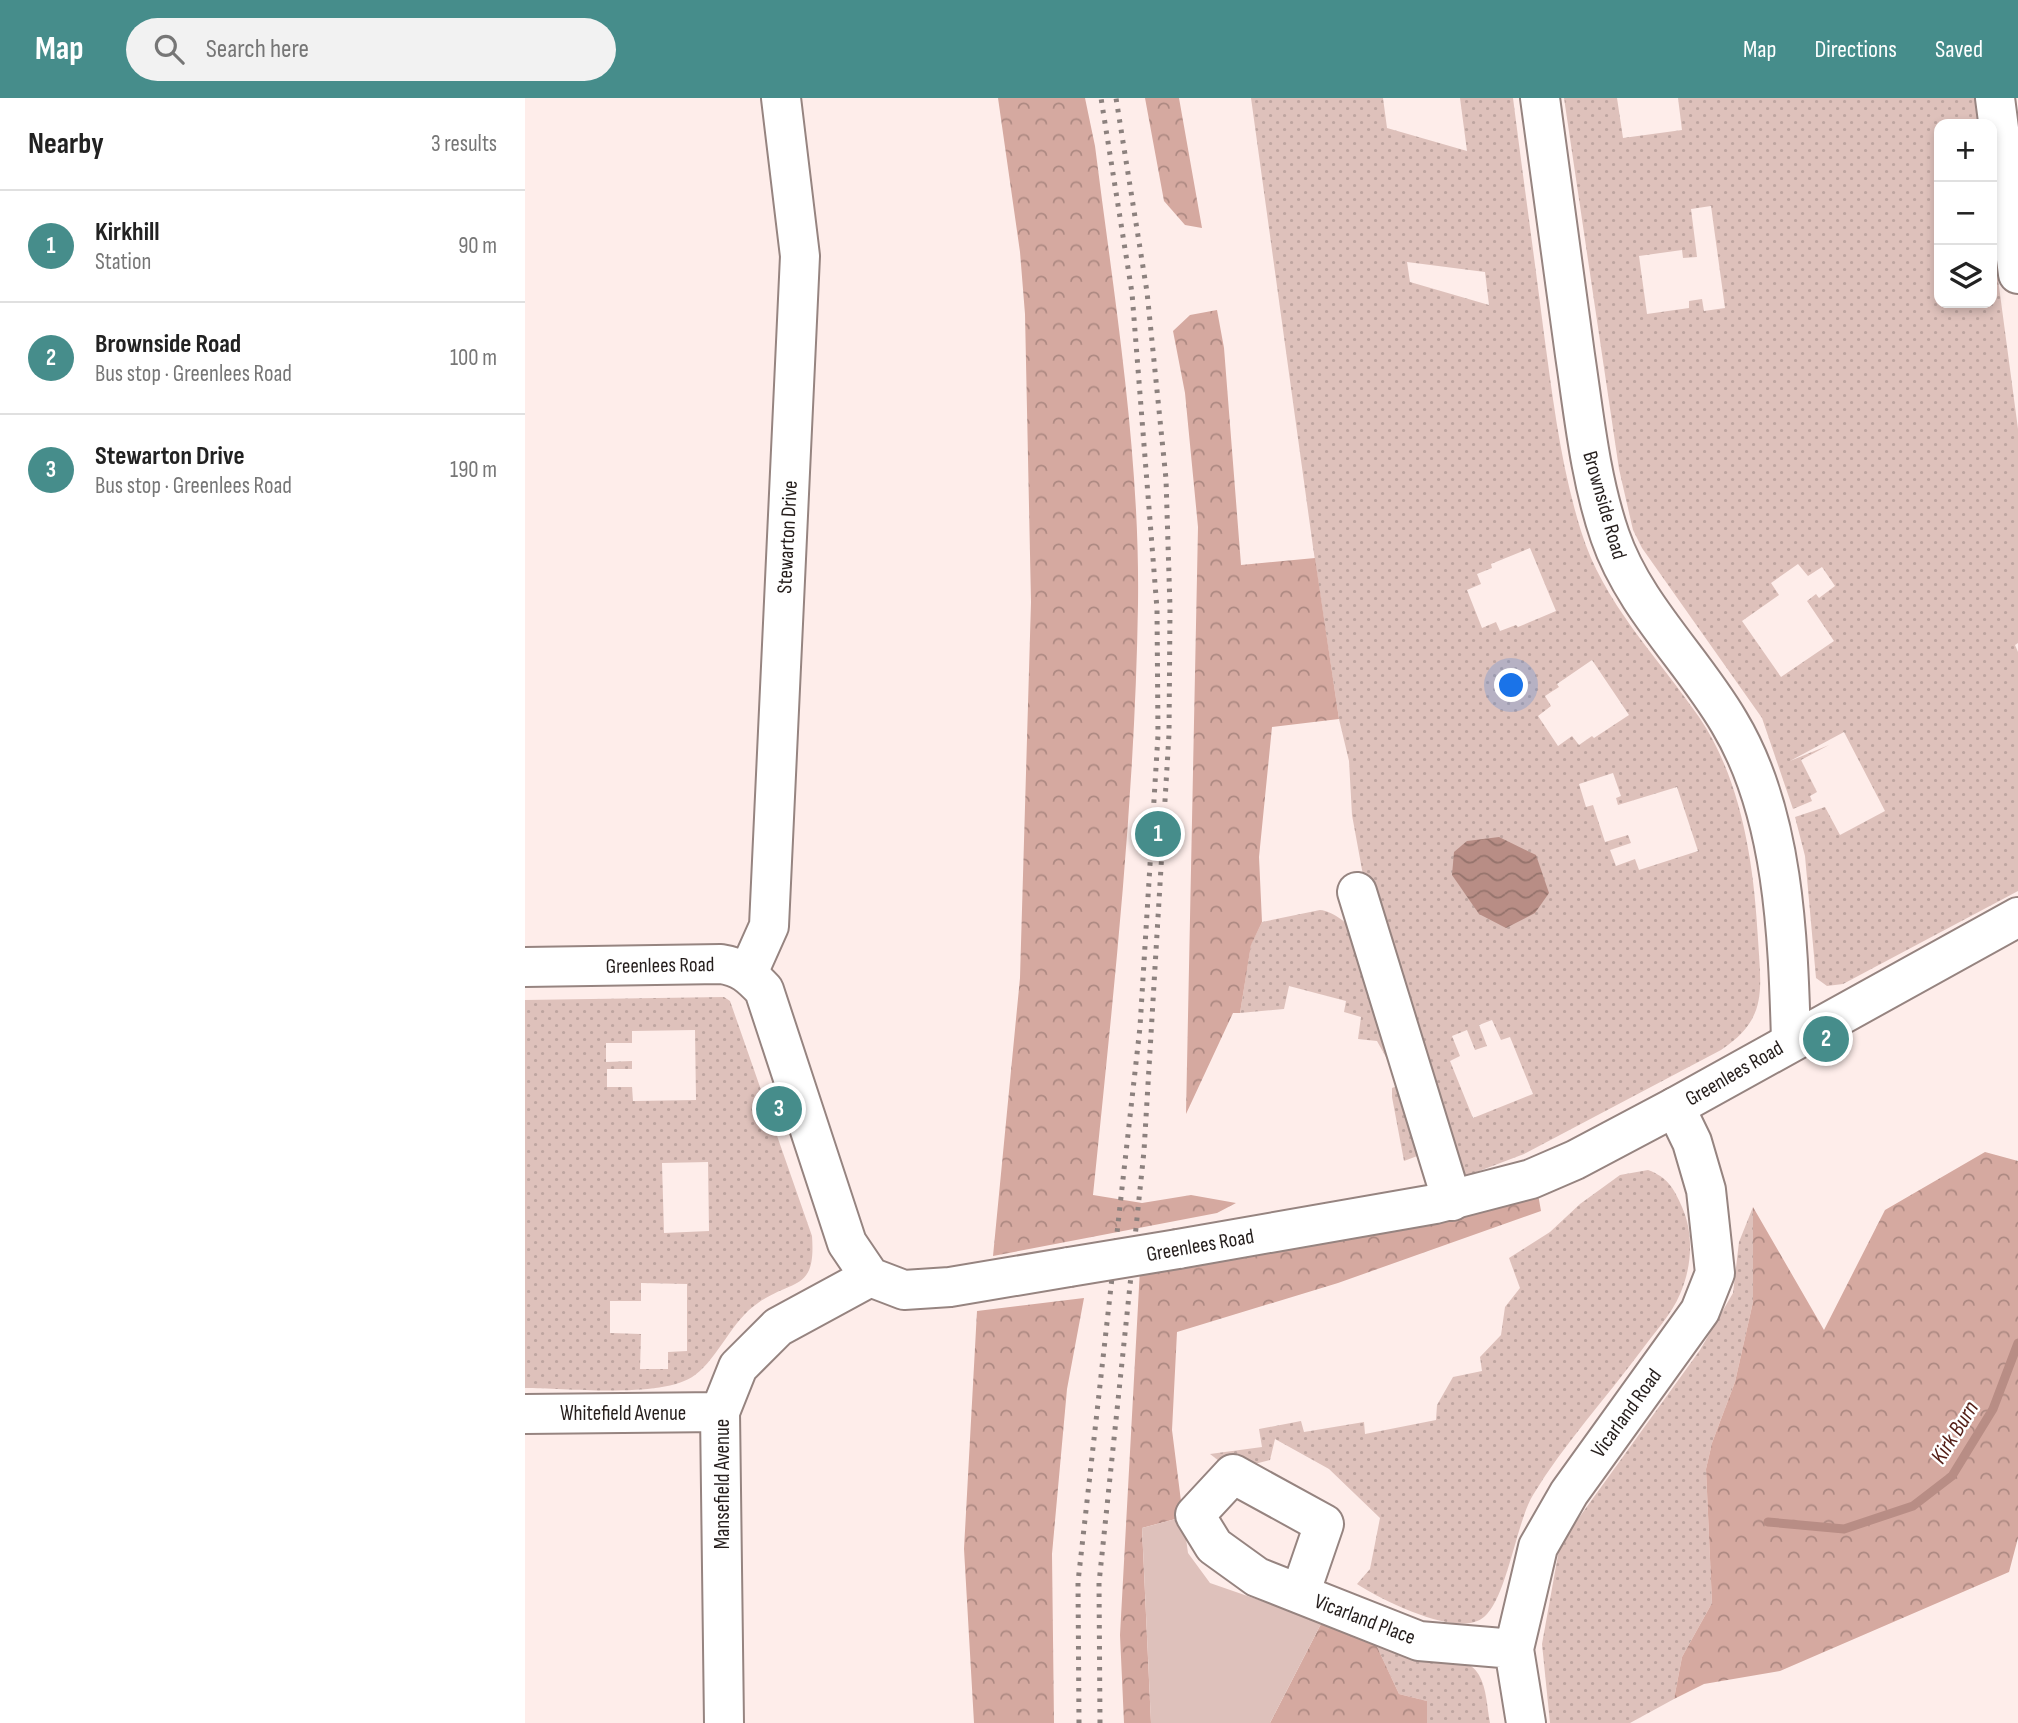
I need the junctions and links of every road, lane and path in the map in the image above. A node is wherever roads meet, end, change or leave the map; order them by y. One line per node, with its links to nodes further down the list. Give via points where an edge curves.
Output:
1 (781, 98): 8 (street, Stewarton Drive, via 800,257 769,926)
2 (1540, 98): 9 (street, Brownside Road, via 1588,448 1609,532 1631,582 1730,723 1757,780 1773,833)
3 (1995, 98): 4 (street)
4 (2018, 274)
5 (1357, 892): 11 (street)
6 (2018, 917): 9 (street, Greenlees Road)
7 (525, 967): 8 (street, Greenlees Road, via 720,964)
8 (748, 973): 12 (street, via 764,990 848,1243)
9 (1791, 1040): 10 (street, Greenlees Road)
10 (1675, 1107): 11 (street, Greenlees Road, via 1531,1179); 16 (street, Vicarland Road, via 1692,1142 1706,1190 1714,1273 1700,1311 1569,1493 1538,1547)
11 (1452, 1201): 12 (street, Greenlees Road, bridge, via 950,1287 904,1290)
12 (870, 1277): 13 (street, Mansefield Avenue, via 778,1327 738,1367)
13 (720, 1412): 14 (street, Whitefield Avenue); 17 (street, Mansefield Avenue)
14 (525, 1414)
15 (1300, 1594): 16 (street, Vicarland Place, via 1419,1641)
16 (1514, 1649): 18 (street, Vicarland Road)
17 (724, 1723)
18 (1526, 1723)

